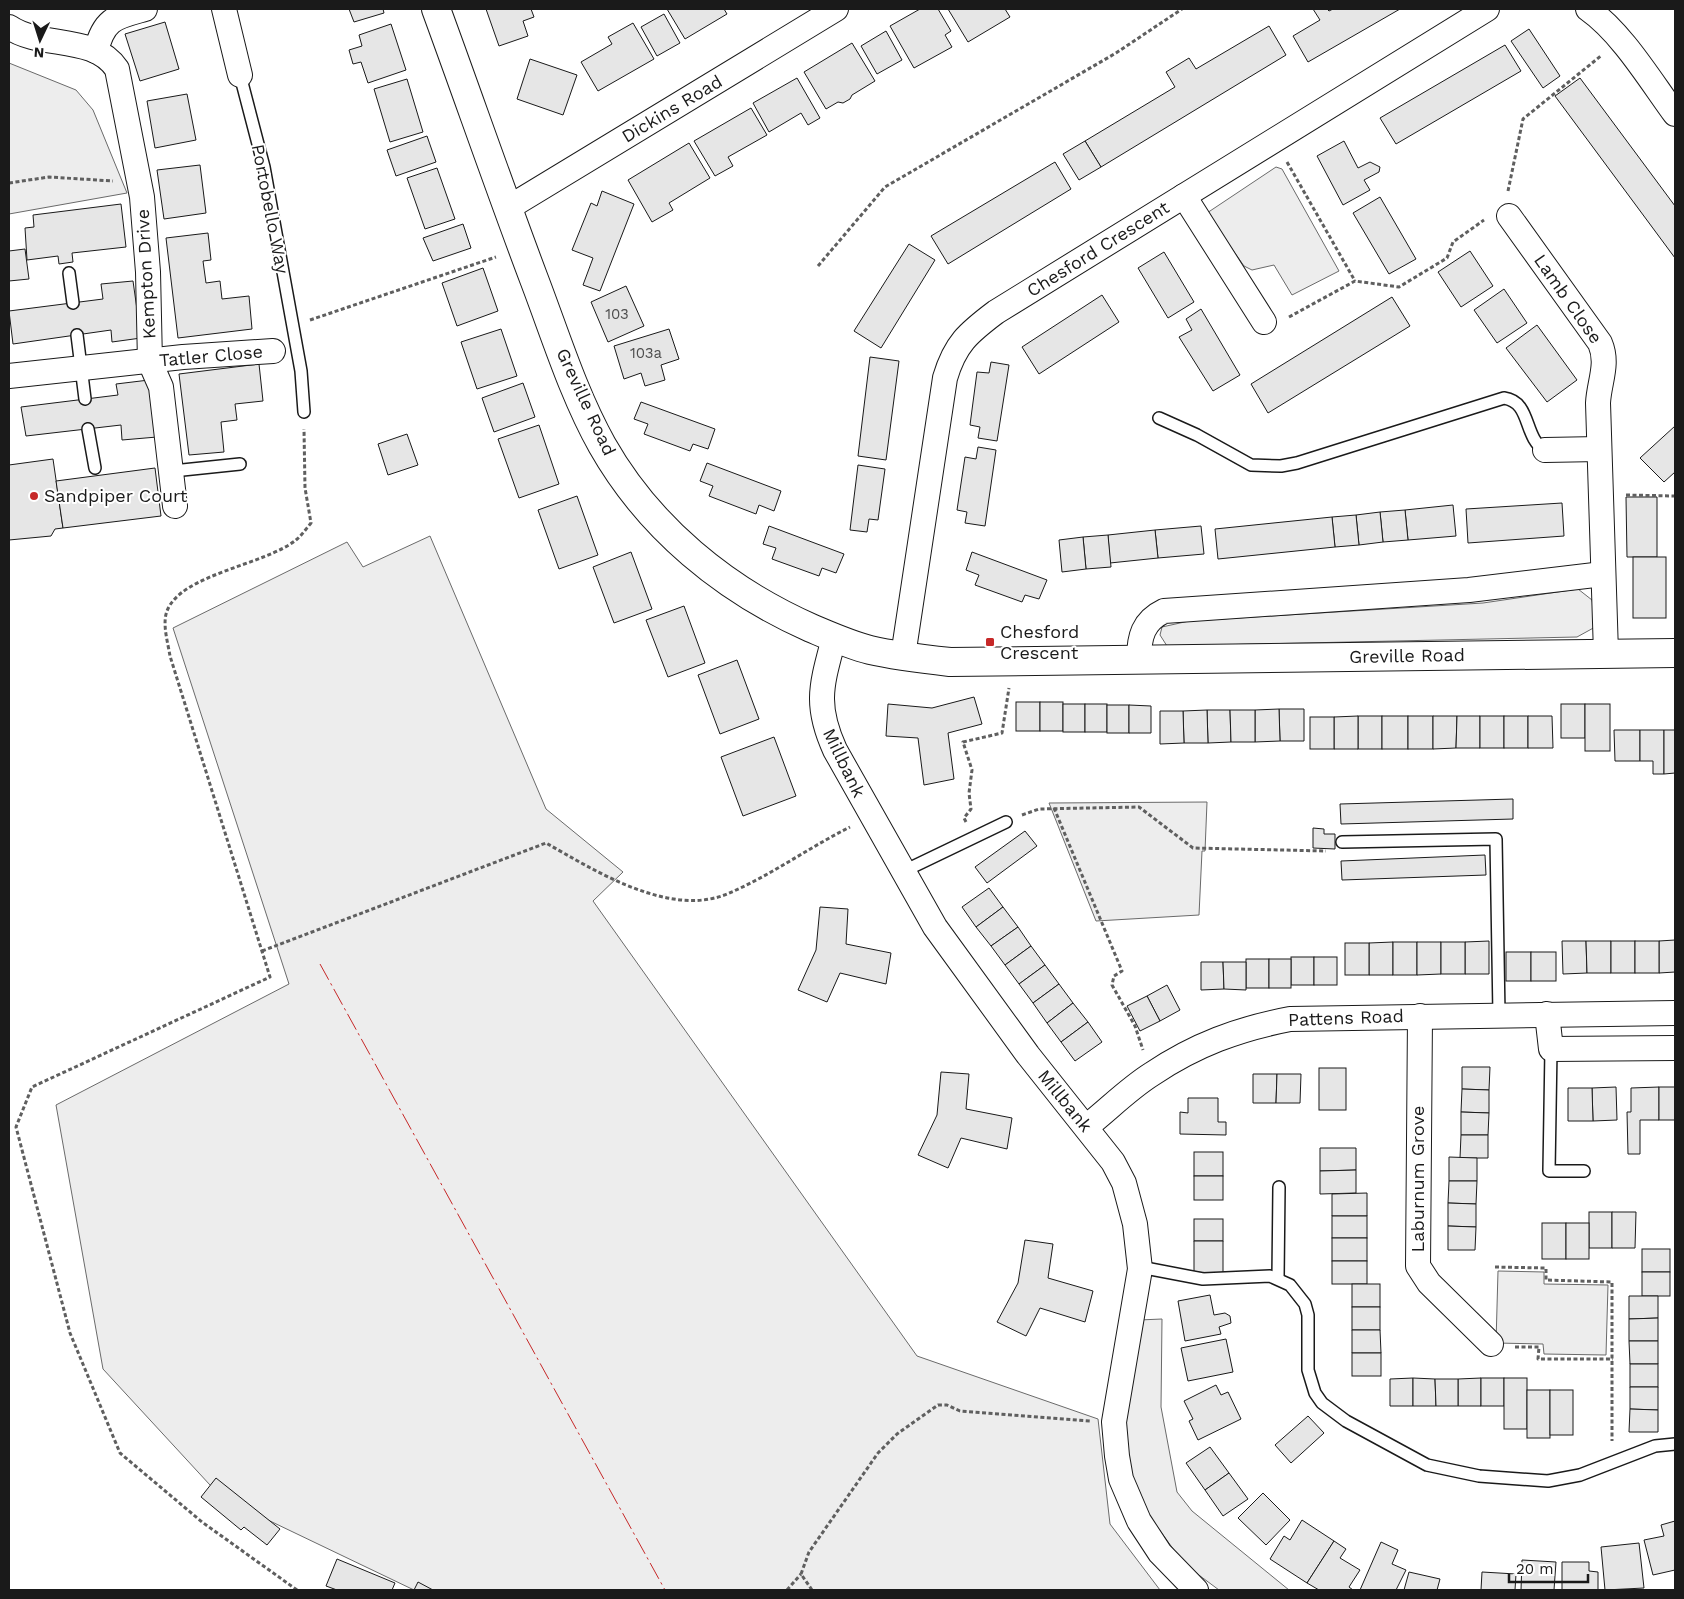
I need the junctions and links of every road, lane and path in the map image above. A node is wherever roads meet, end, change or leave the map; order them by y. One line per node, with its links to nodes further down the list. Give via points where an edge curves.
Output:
1 (146, 9): 10 (street, via 116,17 106,25)
2 (224, 9): 11 (street, Portobello Way)
3 (436, 9): 18 (street, Greville Road)
4 (836, 9): 18 (street, Dickins Road)
5 (1182, 9): 21 (path, via 1116,53 885,187)
6 (1487, 9): 13 (street, Chesford Crescent)
7 (1588, 9): 9 (street)
8 (9, 27): 10 (street, Kempton Drive, via 25,35)
9 (1620, 40): 12 (street); 17 (path, via 1523,119 1510,175)
10 (96, 51): 14 (street, Kempton Drive, via 110,59 117,69)
11 (240, 75): 33 (lane, Portobello Way, via 269,195 301,371)
12 (1675, 114)
13 (1273, 139): 16 (street, Chesford Crescent); 23 (path)
14 (139, 181): 15 (path, via 49,177); 29 (street, Kempton Drive, via 148,272)
15 (9, 183)
16 (1184, 196): 26 (street); 48 (street, Chesford Crescent, via 996,312 957,346 940,400)
17 (1508, 207): 36 (street, Lamb Close, via 1603,349 1604,367 1598,403)
18 (508, 208): 45 (street, Greville Road, via 581,401 603,445 637,495 685,549 715,573 788,618)
19 (1485, 219): 23 (path, via 1453,242 1447,258 1399,287)
20 (503, 254): 25 (path)
21 (818, 266)
22 (69, 274): 24 (lane)
23 (1356, 281): 26 (path, via 1271,327)
24 (73, 303)
25 (305, 322)
26 (1264, 322)
27 (77, 335): 30 (lane)
28 (272, 351): 29 (street, Tatler Close)
29 (150, 362): 30 (street, Tatler Close); 40 (street, Kempton Drive, via 161,386)
30 (81, 368): 31 (street, Tatler Close); 32 (lane)
31 (9, 376)
32 (85, 399)
33 (304, 412): 58 (path, via 305,488 311,524 295,541 192,585 176,597 167,611 170,656)
34 (1159, 418): 37 (lane, via 1251,465 1282,466 1504,398 1519,404 1533,438)
35 (88, 429): 39 (lane)
36 (1599, 449): 37 (street); 44 (street, Lamb Close)
37 (1545, 450)
38 (240, 464): 40 (lane)
39 (95, 468)
40 (173, 472): 43 (street, Kempton Drive)
41 (1625, 495): 42 (path)
42 (1675, 496)
43 (175, 506)
44 (1603, 574): 47 (street, Lamb Close); 49 (street, via 1469,590 1164,611 1147,623 1139,644)
45 (834, 638): 48 (street, Greville Road); 53 (street, Millbank, via 821,691 823,719 835,750)
46 (1675, 652): 47 (street, Greville Road)
47 (1606, 653): 49 (street, Greville Road)
48 (903, 656): 49 (street, Greville Road, via 950,662)
49 (1139, 659)
50 (1009, 690): 55 (path, via 1002,733 963,742 972,770 971,809 964,818)
51 (1054, 808): 52 (path); 56 (path, via 1139,807 1194,848 1342,852); 65 (path, via 1122,971 1114,976 1112,985 1134,1026)
52 (1039, 809)
53 (871, 816): 57 (street, Millbank); 58 (path, via 725,895 690,901 652,895 623,885 546,842)
54 (1006, 822): 55 (lane)
55 (974, 837): 57 (lane)
56 (1342, 842): 61 (lane, via 1496,839)
57 (904, 872): 66 (street, Millbank, via 935,927 971,978)
58 (262, 951): 78 (path, via 270,977 32,1087 16,1127 70,1334 120,1453 202,1522)
59 (1675, 1013): 60 (street, Pattens Road)
60 (1547, 1014): 61 (street, Pattens Road); 64 (street)
61 (1499, 1015): 62 (street, Pattens Road)
62 (1420, 1016): 65 (street, Pattens Road, via 1308,1017 1274,1022 1235,1031 1195,1048); 72 (street, Laburnum Grove, via 1418,1266 1429,1283)
63 (1675, 1048): 64 (street)
64 (1551, 1049): 67 (lane, via 1549,1171)
65 (1151, 1074): 66 (street, Pattens Road)
66 (1086, 1126): 69 (street, Millbank, via 1124,1183 1135,1224)
67 (1584, 1171)
68 (1279, 1187): 71 (lane)
69 (1140, 1267): 71 (lane, via 1203,1279 1259,1275); 81 (street, Millbank, via 1114,1422 1117,1456 1122,1479 1139,1520 1160,1553)
70 (1495, 1267): 73 (path, via 1546,1268 1546,1280 1612,1282)
71 (1278, 1278): 76 (lane, via 1290,1285 1305,1304 1309,1329 1308,1370 1315,1393 1322,1403 1346,1421 1415,1460 1450,1471 1548,1481 1574,1477)
72 (1491, 1344): 73 (path, via 1539,1347 1538,1359)
73 (1612, 1359): 76 (path)
74 (1095, 1421): 77 (path, via 960,1411 938,1405 882,1448 809,1552)
75 (1675, 1444): 76 (lane, via 1655,1446)
76 (1612, 1462)
77 (801, 1574): 79 (path); 80 (path)
78 (297, 1590)
79 (787, 1590)
80 (812, 1590)
81 (1196, 1590)

